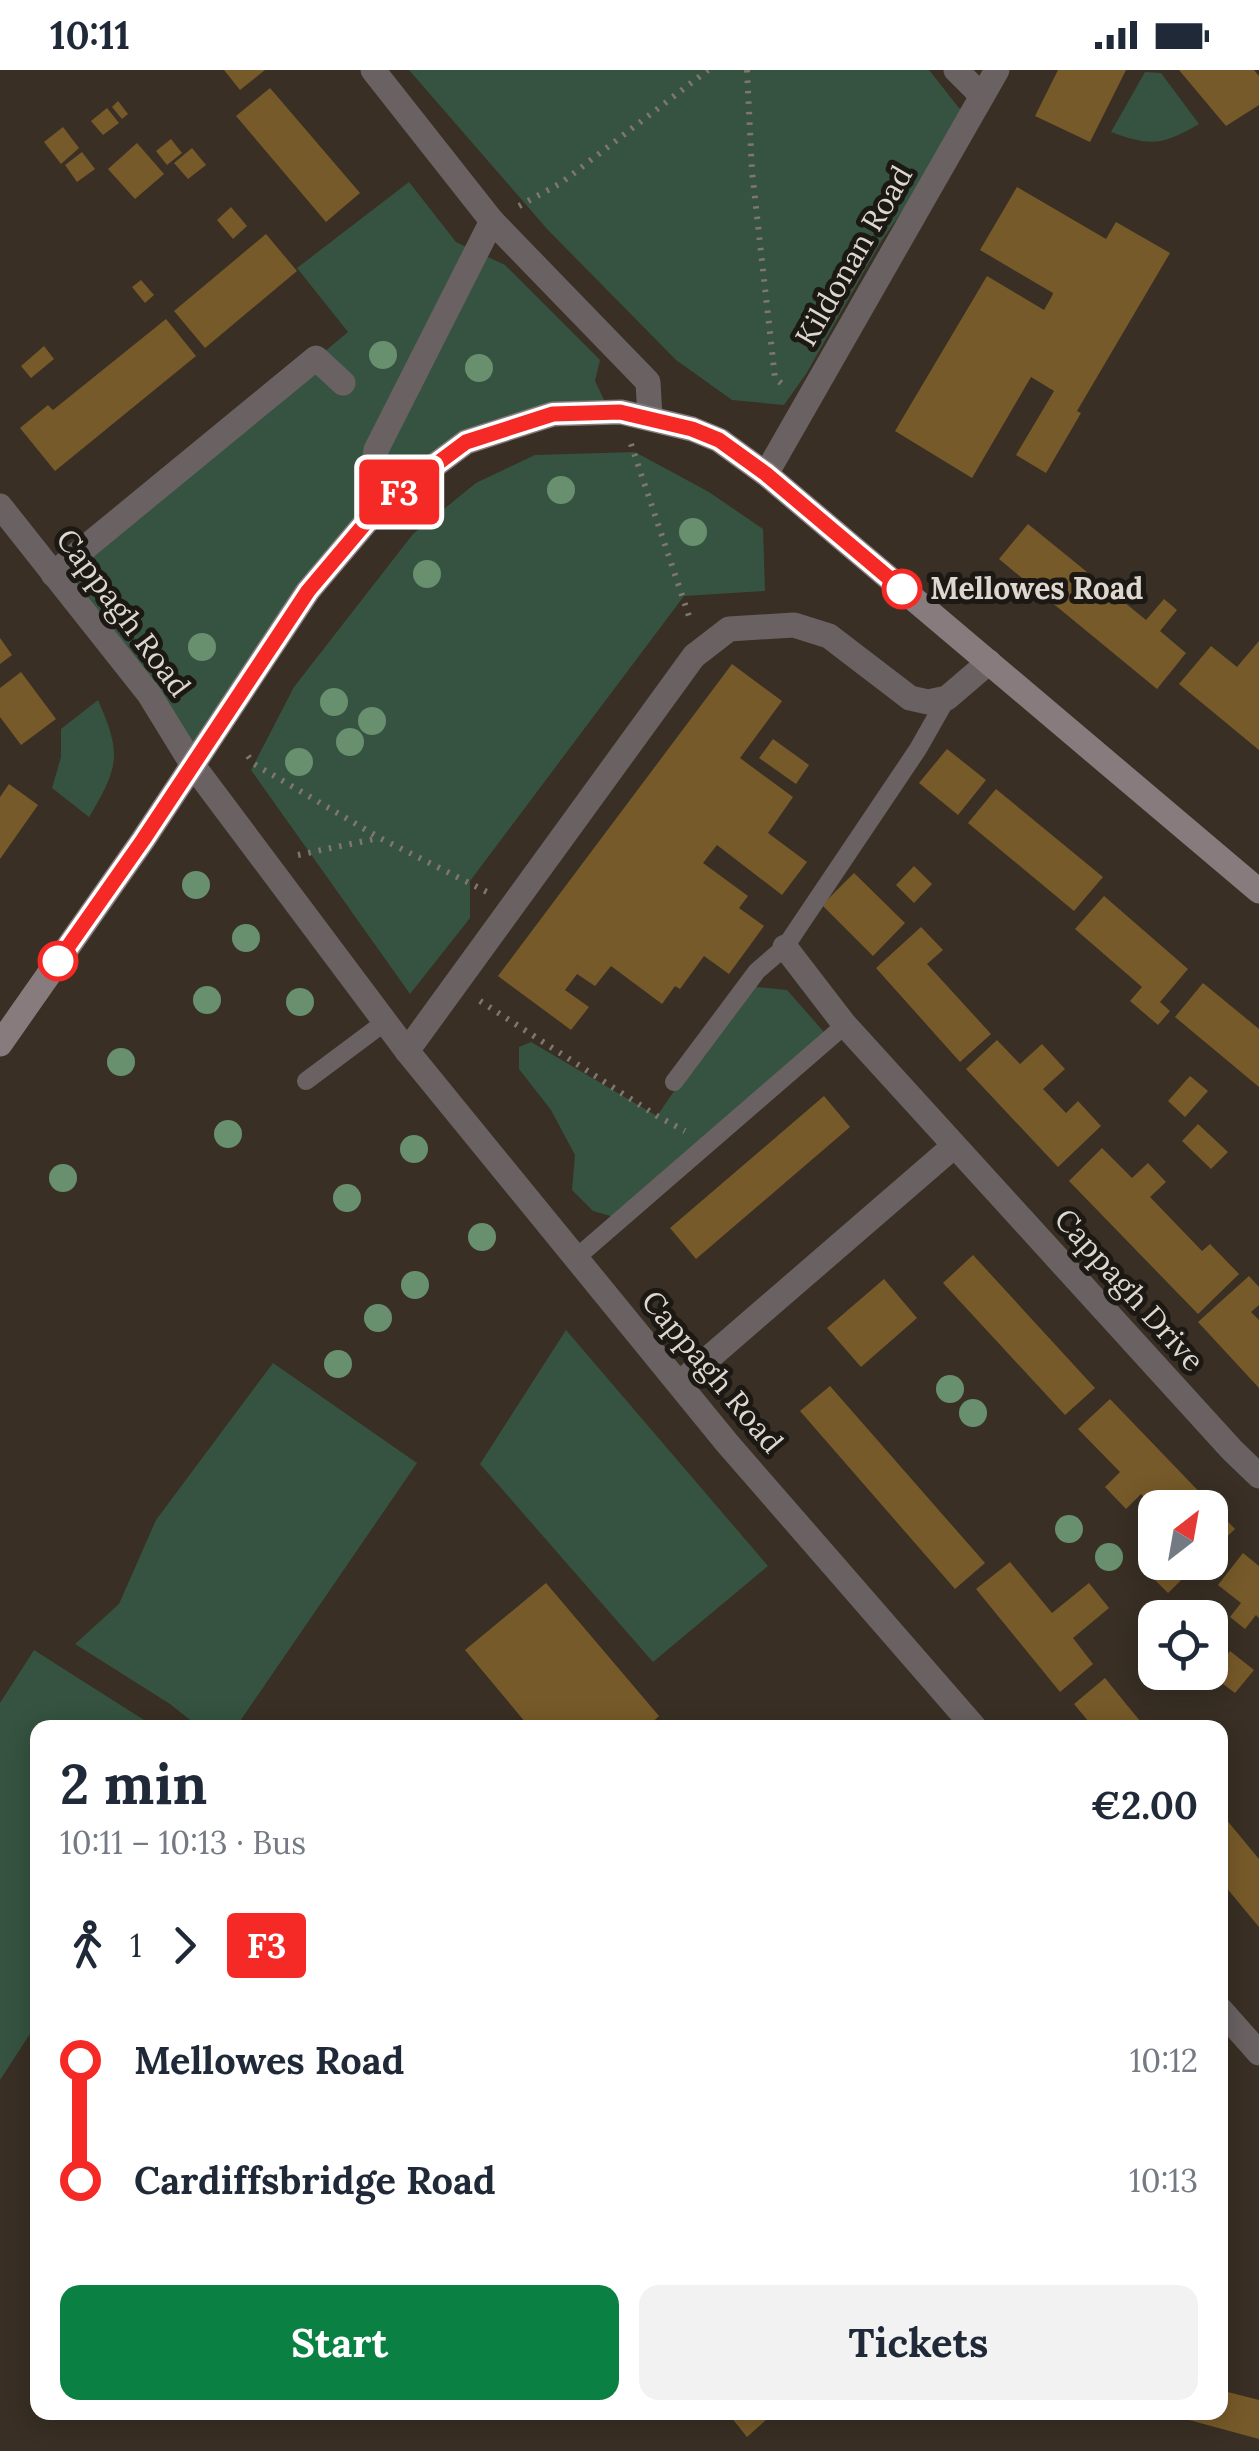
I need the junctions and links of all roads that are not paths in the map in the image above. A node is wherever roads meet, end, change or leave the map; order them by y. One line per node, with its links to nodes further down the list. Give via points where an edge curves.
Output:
1 (374, 70): 5 (street)
2 (956, 70): 4 (street)
3 (997, 70): 4 (street, Kildonan Road)
4 (982, 96): 8 (street, Kildonan Road)
5 (492, 221): 7 (street, via 648,382); 10 (street, via 376,450)
6 (343, 383): 11 (street, via 316,358)
7 (650, 417): 8 (main road, via 719,440); 10 (main road, via 553,414 466,442)
8 (766, 474): 12 (main road)
9 (0, 506): 11 (street, Cappagh Road)
10 (379, 507): 14 (main road, via 308,591)
11 (53, 574): 14 (street, Cappagh Road, via 148,694)
12 (988, 662): 13 (street); 15 (main road)
13 (947, 698): 16 (lane); 20 (street, via 910,698 830,636 794,625 729,628 701,651)
14 (192, 764): 17 (street, Cappagh Road); 19 (main road)
15 (1259, 891)
16 (784, 948): 18 (street, Cappagh Drive); 22 (lane, via 758,971)
17 (385, 1022): 20 (street, Cappagh Road); 21 (lane)
18 (845, 1026): 23 (street, Cappagh Drive); 24 (lane)
19 (0, 1044)
20 (407, 1051): 24 (street, Cappagh Road)
21 (306, 1081)
22 (674, 1082)
23 (954, 1146): 25 (street); 26 (street, Cappagh Drive)
24 (576, 1258): 25 (street, Cappagh Road)
25 (680, 1383): 27 (street, Cappagh Road)
26 (1259, 1476)
27 (969, 1720)
28 (1228, 2018): 29 (street)
29 (1259, 2054)

